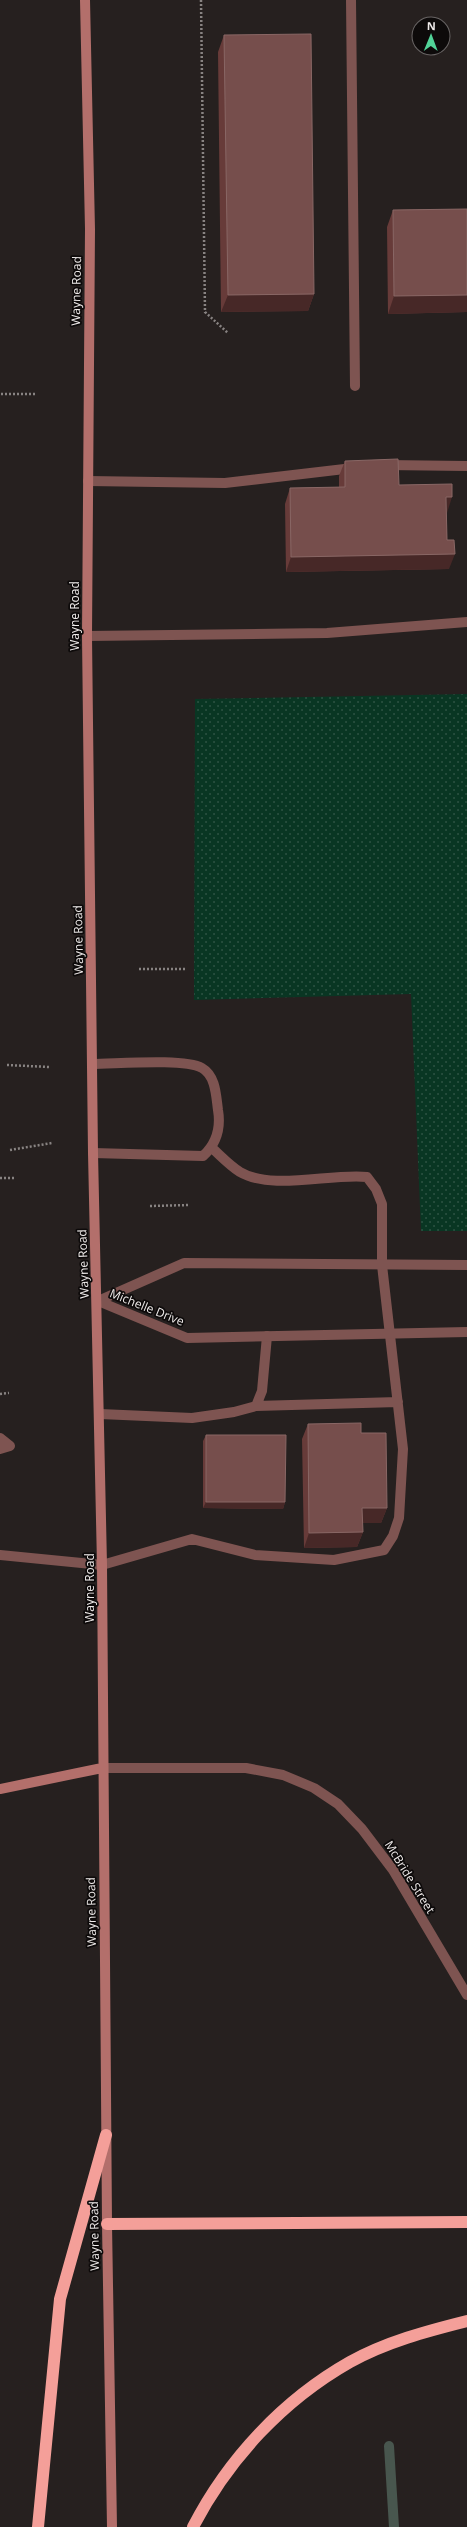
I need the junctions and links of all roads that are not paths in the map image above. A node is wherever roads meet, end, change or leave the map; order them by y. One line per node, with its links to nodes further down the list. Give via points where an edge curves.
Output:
1 (84, 0): 5 (main road, Wayne Road, via 90,229)
2 (351, 0): 3 (street)
3 (355, 386)
4 (467, 466): 5 (street, via 386,464 225,483)
5 (88, 482): 7 (main road, Wayne Road)
6 (467, 622): 7 (street, via 327,633)
7 (87, 636): 8 (main road, Wayne Road)
8 (92, 1064): 9 (street, via 187,1064 203,1068 215,1086 219,1113 217,1136); 10 (main road, Wayne Road)
9 (212, 1148): 10 (street, via 203,1156); 11 (street, via 241,1172 257,1178 304,1180 350,1175 367,1177 376,1189 382,1204)
10 (93, 1153): 13 (main road, Wayne Road)
11 (382, 1265): 12 (street, Michelle Drive); 13 (street, Michelle Drive, via 184,1263); 15 (street)
12 (467, 1265)
13 (98, 1301): 16 (street, Michelle Drive, via 187,1338); 19 (main road, Wayne Road)
14 (467, 1332): 15 (street, Michelle Drive)
15 (391, 1334): 16 (street, Michelle Drive); 17 (street)
16 (267, 1336): 18 (street, via 262,1391)
17 (398, 1402): 18 (street); 23 (street, via 403,1449 399,1518 393,1536 384,1550 326,1559 255,1555 192,1539)
18 (256, 1406): 19 (street, via 192,1418)
19 (100, 1414): 23 (main road, Wayne Road)
20 (0, 1438): 21 (street, via 10,1446)
21 (0, 1449)
22 (0, 1555): 23 (street)
23 (102, 1565): 24 (main road, Wayne Road)
24 (102, 1768): 25 (main road); 26 (street, McBride Street, via 246,1768 283,1775 314,1788 338,1804 362,1829 393,1870); 27 (main road, Wayne Road)
25 (0, 1789)
26 (467, 1995)
27 (106, 2135): 29 (main road, Wayne Road); 31 (highway, via 60,2299)
28 (467, 2222): 29 (highway)
29 (107, 2224): 32 (main road, Wayne Road)
30 (467, 2321): 33 (highway, via 413,2335 351,2362 304,2390 242,2453 218,2484)
31 (38, 2527)
32 (112, 2527)
33 (193, 2527)

